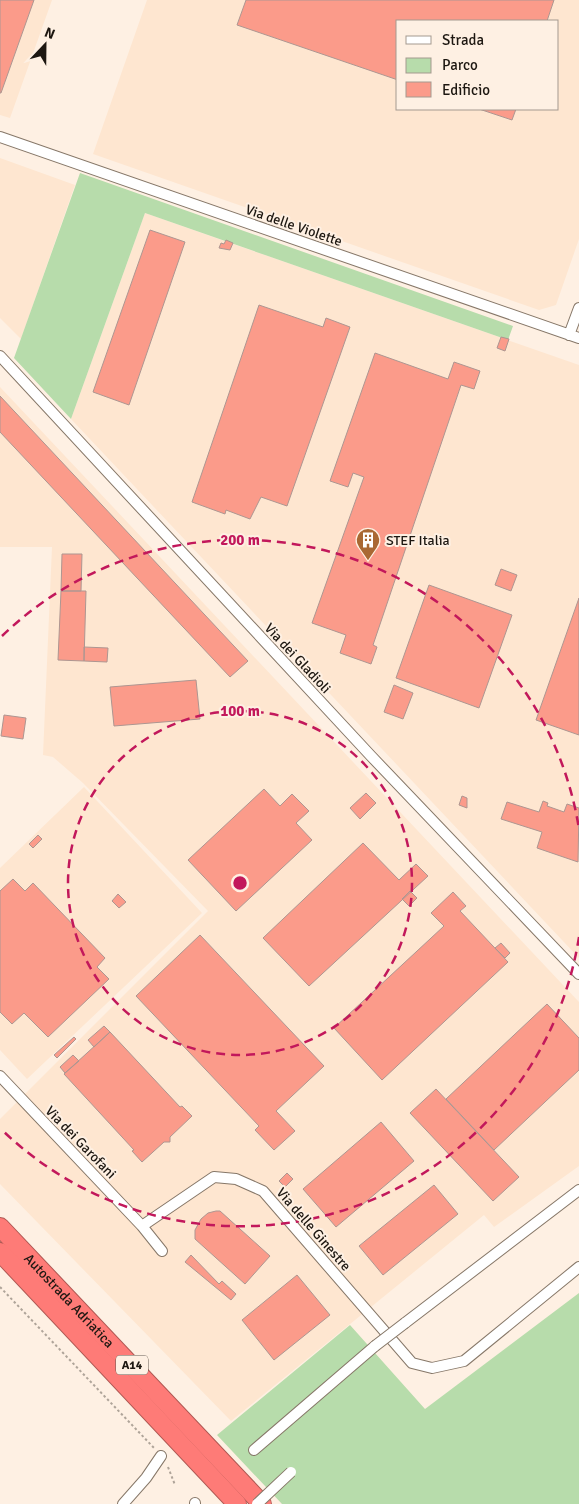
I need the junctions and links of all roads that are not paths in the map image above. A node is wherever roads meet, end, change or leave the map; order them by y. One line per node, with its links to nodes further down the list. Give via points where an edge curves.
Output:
1 (0, 137): 3 (street, Via delle Violette)
2 (579, 308): 3 (street)
3 (574, 336)
4 (0, 356): 5 (street, Via dei Gladioli, via 371,756)
5 (579, 974)
6 (0, 1076): 8 (street, Via dei Garofani)
7 (579, 1190): 13 (street, bridge, via 375,1346)
8 (142, 1226): 10 (street, Via dei Garofani); 12 (street, Via delle Ginestre, via 214,1177 236,1179 263,1191 412,1363 432,1368 464,1361)
9 (0, 1227): 19 (highway, Autostrada Adriatica / A14)
10 (162, 1250)
11 (0, 1252): 17 (highway, Autostrada Adriatica / A14)
12 (579, 1267)
13 (254, 1450)
14 (161, 1456): 16 (street)
15 (291, 1472): 18 (street, bridge)
16 (122, 1504)
17 (237, 1504)
18 (257, 1504)
19 (262, 1504)

